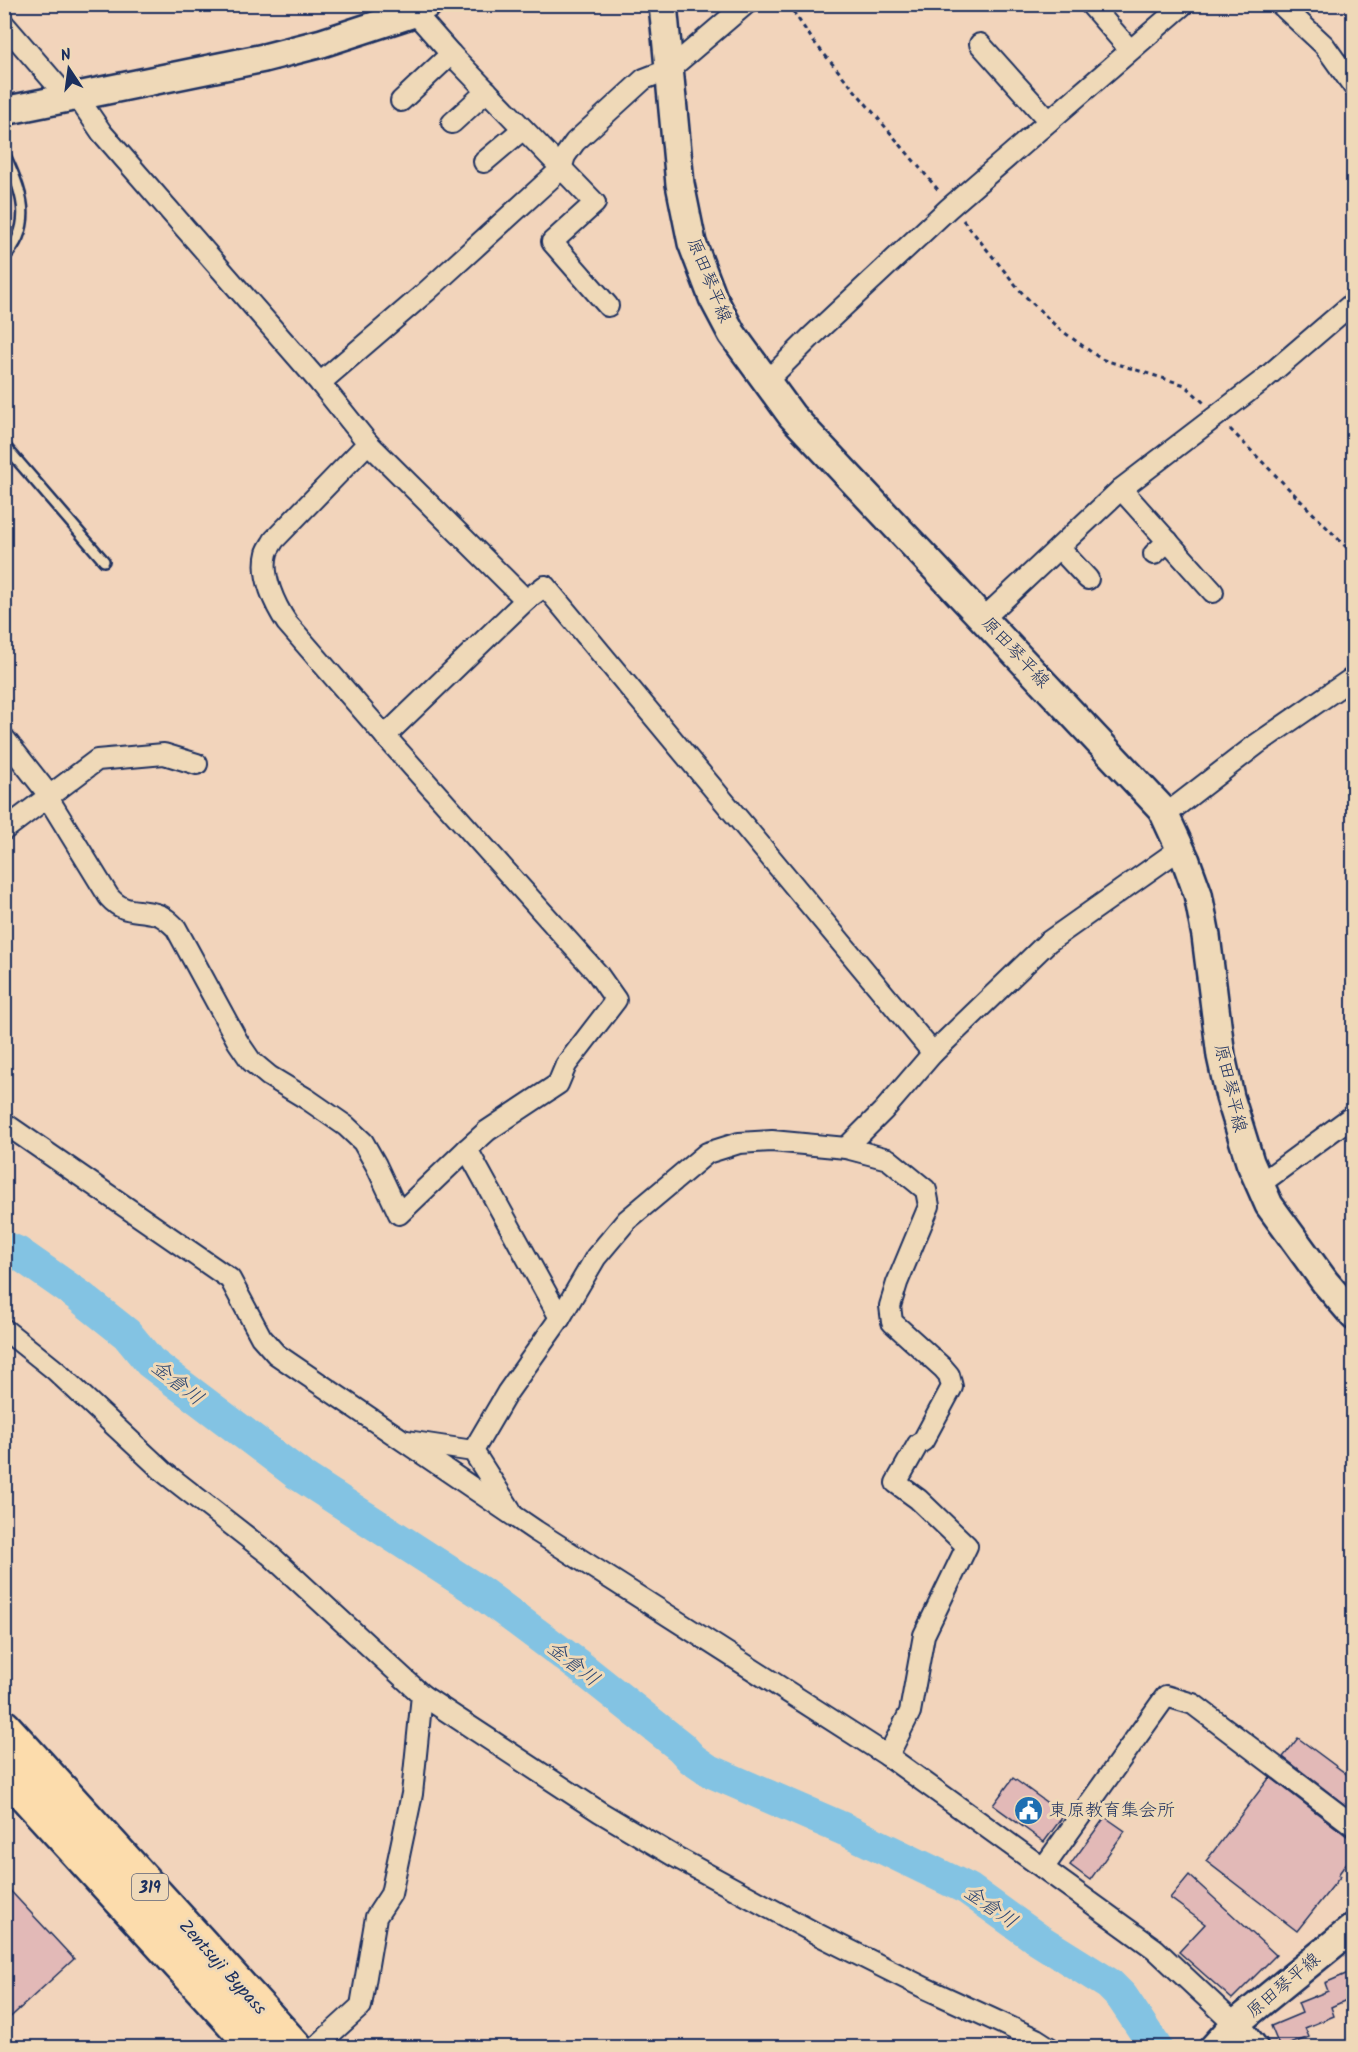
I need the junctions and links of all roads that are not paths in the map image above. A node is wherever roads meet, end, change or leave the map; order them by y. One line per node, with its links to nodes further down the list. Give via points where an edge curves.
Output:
1 (663, 4): 11 (main road, 原田琴平線)
2 (746, 4): 11 (street)
3 (1090, 4): 9 (street)
4 (1184, 4): 9 (street)
5 (1280, 4): 12 (street, via 1324,45)
6 (416, 7): 10 (street); 14 (main road, via 322,43 264,58)
7 (4, 24): 14 (street)
8 (980, 44): 17 (street)
9 (1130, 50): 17 (street)
10 (452, 54): 13 (street); 15 (street)
11 (670, 69): 22 (street, via 644,79 575,142); 26 (main road, 原田琴平線, via 680,184 692,243 732,334)
12 (1353, 87)
13 (487, 91): 18 (street); 19 (street)
14 (71, 96): 16 (main road); 27 (street)
15 (401, 101)
16 (4, 111)
17 (1049, 121): 26 (street, via 951,206)
18 (452, 123)
19 (523, 129): 21 (street); 22 (street)
20 (4, 153): 23 (lane, via 21,190 24,214 16,245)
21 (484, 162)
22 (561, 169): 25 (street, via 596,203 552,242); 27 (street)
23 (4, 258)
24 (1353, 302): 30 (street, via 1262,381)
25 (608, 306)
26 (766, 382): 36 (main road, 原田琴平線, via 792,416)
27 (320, 383): 28 (street)
28 (368, 443): 35 (street); 38 (street, via 274,540 267,563 274,604)
29 (4, 445): 32 (lane)
30 (1121, 489): 31 (street); 34 (street, via 1161,547)
31 (1059, 548): 33 (street); 36 (street)
32 (104, 561)
33 (1088, 579)
34 (1213, 592)
35 (526, 600): 38 (street); 45 (street, via 545,586)
36 (984, 618): 42 (main road, 原田琴平線)
37 (1353, 677): 42 (street, via 1257,744)
38 (385, 736): 49 (street, via 597,973 616,1000 566,1065 558,1084 487,1131)
39 (4, 738): 41 (street)
40 (197, 764): 41 (street, via 164,754 97,760)
41 (49, 798): 43 (street); 49 (street, via 116,906 157,914 176,928 251,1061 346,1126 363,1142 399,1214)
42 (1165, 816): 44 (main road, 原田琴平線)
43 (4, 830)
44 (1181, 848): 45 (street, via 1048,942); 50 (main road, 原田琴平線, via 1198,894 1230,1096)
45 (933, 1053): 48 (street)
46 (1353, 1115): 50 (street)
47 (4, 1123): 54 (street, via 230,1279 261,1337 276,1354)
48 (846, 1148): 52 (street, via 772,1141 739,1143 707,1153 627,1220 596,1257); 59 (street, via 888,1159 926,1190 929,1206 897,1283 890,1306 892,1322 943,1368 952,1387 896,1483 966,1546 924,1635 910,1712)
49 (467, 1149): 52 (street)
50 (1260, 1184): 51 (main road, 原田琴平線, via 1269,1205 1297,1245)
51 (1353, 1316)
52 (560, 1318): 55 (street, via 507,1393)
53 (4, 1329): 57 (street, via 55,1370 165,1473 269,1554)
54 (401, 1440): 55 (street); 56 (street)
55 (473, 1451): 56 (street)
56 (514, 1517): 59 (street)
57 (422, 1695): 67 (street, via 412,1794 391,1894 376,1917 361,2006); 68 (street, via 674,1856 817,1934)
58 (4, 1727): 66 (highway, Zentsuji Bypass / 319)
59 (888, 1756): 62 (street)
60 (4, 1772): 65 (highway, Zentsuji Bypass / 319)
61 (1353, 1826): 62 (street, via 1193,1704 1166,1696)
62 (1044, 1867): 64 (street, via 1155,1949)
63 (1353, 1927): 64 (main road, 原田琴平線)
64 (1224, 2036): 69 (main road, 原田琴平線)
65 (256, 2048)
66 (296, 2048)
67 (315, 2048)
68 (1050, 2048)
69 (1254, 2048)

